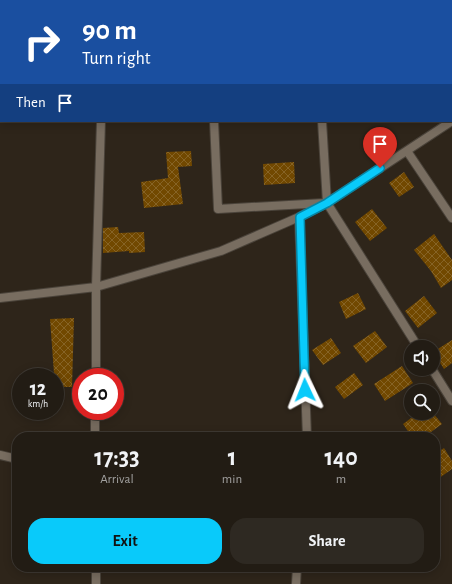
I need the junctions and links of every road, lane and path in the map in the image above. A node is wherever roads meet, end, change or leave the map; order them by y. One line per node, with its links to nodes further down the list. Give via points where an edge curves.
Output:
1 (102, 122): 9 (lane)
2 (214, 122): 6 (lane, via 218,209)
3 (322, 122): 6 (lane)
4 (450, 122): 5 (lane)
5 (407, 151): 6 (lane); 8 (lane)
6 (327, 203): 7 (lane); 11 (lane)
7 (300, 217): 9 (lane, via 221,251); 17 (lane)
8 (452, 218)
9 (96, 287): 10 (lane); 12 (lane)
10 (0, 298)
11 (414, 340)
12 (96, 368)
13 (436, 376): 14 (lane)
14 (452, 401)
15 (95, 420): 16 (lane)
16 (95, 432)
17 (307, 432)
18 (0, 455): 19 (lane)
19 (12, 458)
20 (96, 572): 22 (lane)
21 (297, 572): 23 (lane)
22 (96, 584)
23 (296, 584)

